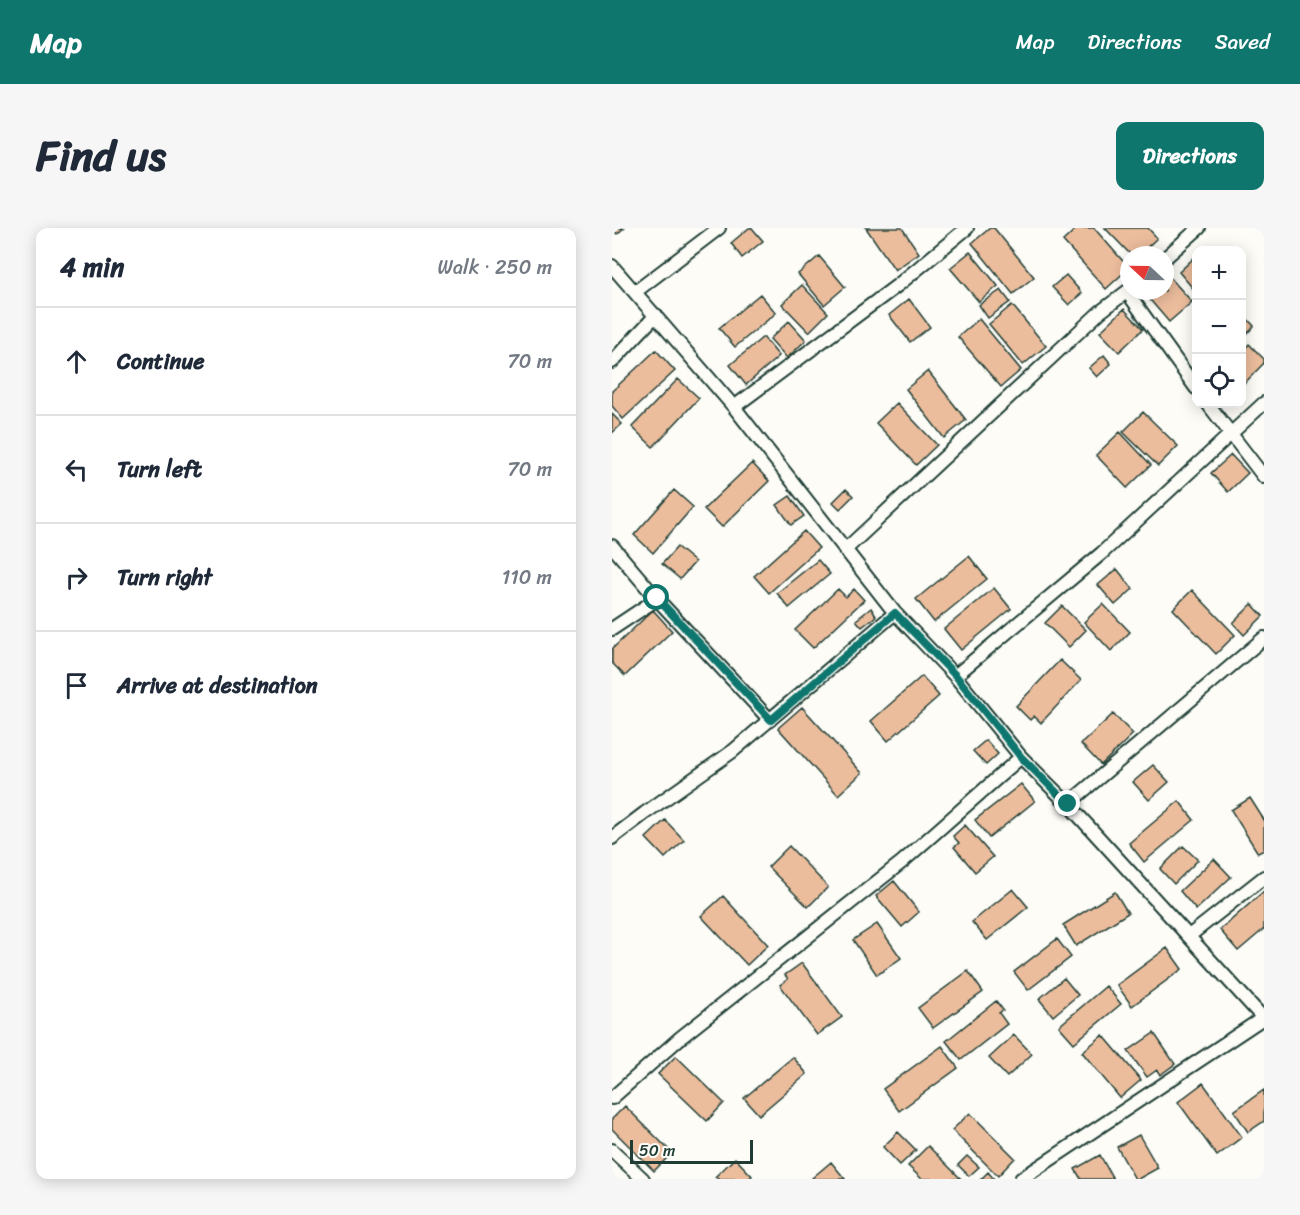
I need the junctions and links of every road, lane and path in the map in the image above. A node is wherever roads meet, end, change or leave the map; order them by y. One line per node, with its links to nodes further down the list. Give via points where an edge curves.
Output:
1 (719, 228): 6 (street)
2 (968, 228): 13 (street)
3 (1199, 228): 4 (street)
4 (1174, 250)
5 (612, 266): 6 (street)
6 (635, 292): 9 (street)
7 (1120, 297): 18 (street)
8 (1134, 300): 11 (street)
9 (656, 315): 10 (street); 13 (street)
10 (612, 362)
11 (1192, 381)
12 (1264, 403): 15 (street)
13 (734, 407): 18 (street)
14 (1211, 408): 15 (street)
15 (1230, 434): 16 (street); 23 (street, via 1102,553)
16 (1264, 477)
17 (612, 546): 19 (street)
18 (844, 550): 20 (street)
19 (657, 598): 21 (street); 24 (street)
20 (895, 613): 23 (street); 24 (street)
21 (612, 629)
22 (1264, 638): 26 (street)
23 (956, 676): 25 (street)
24 (771, 720): 27 (street, via 733,752)
25 (1021, 757): 26 (street); 31 (street, via 902,862 680,1038)
26 (1068, 804): 29 (street)
27 (612, 838)
28 (1264, 877): 29 (street)
29 (1189, 936): 30 (street)
30 (1263, 1019): 34 (street)
31 (612, 1098)
32 (612, 1150): 33 (street)
33 (643, 1179)
34 (1021, 1179)

